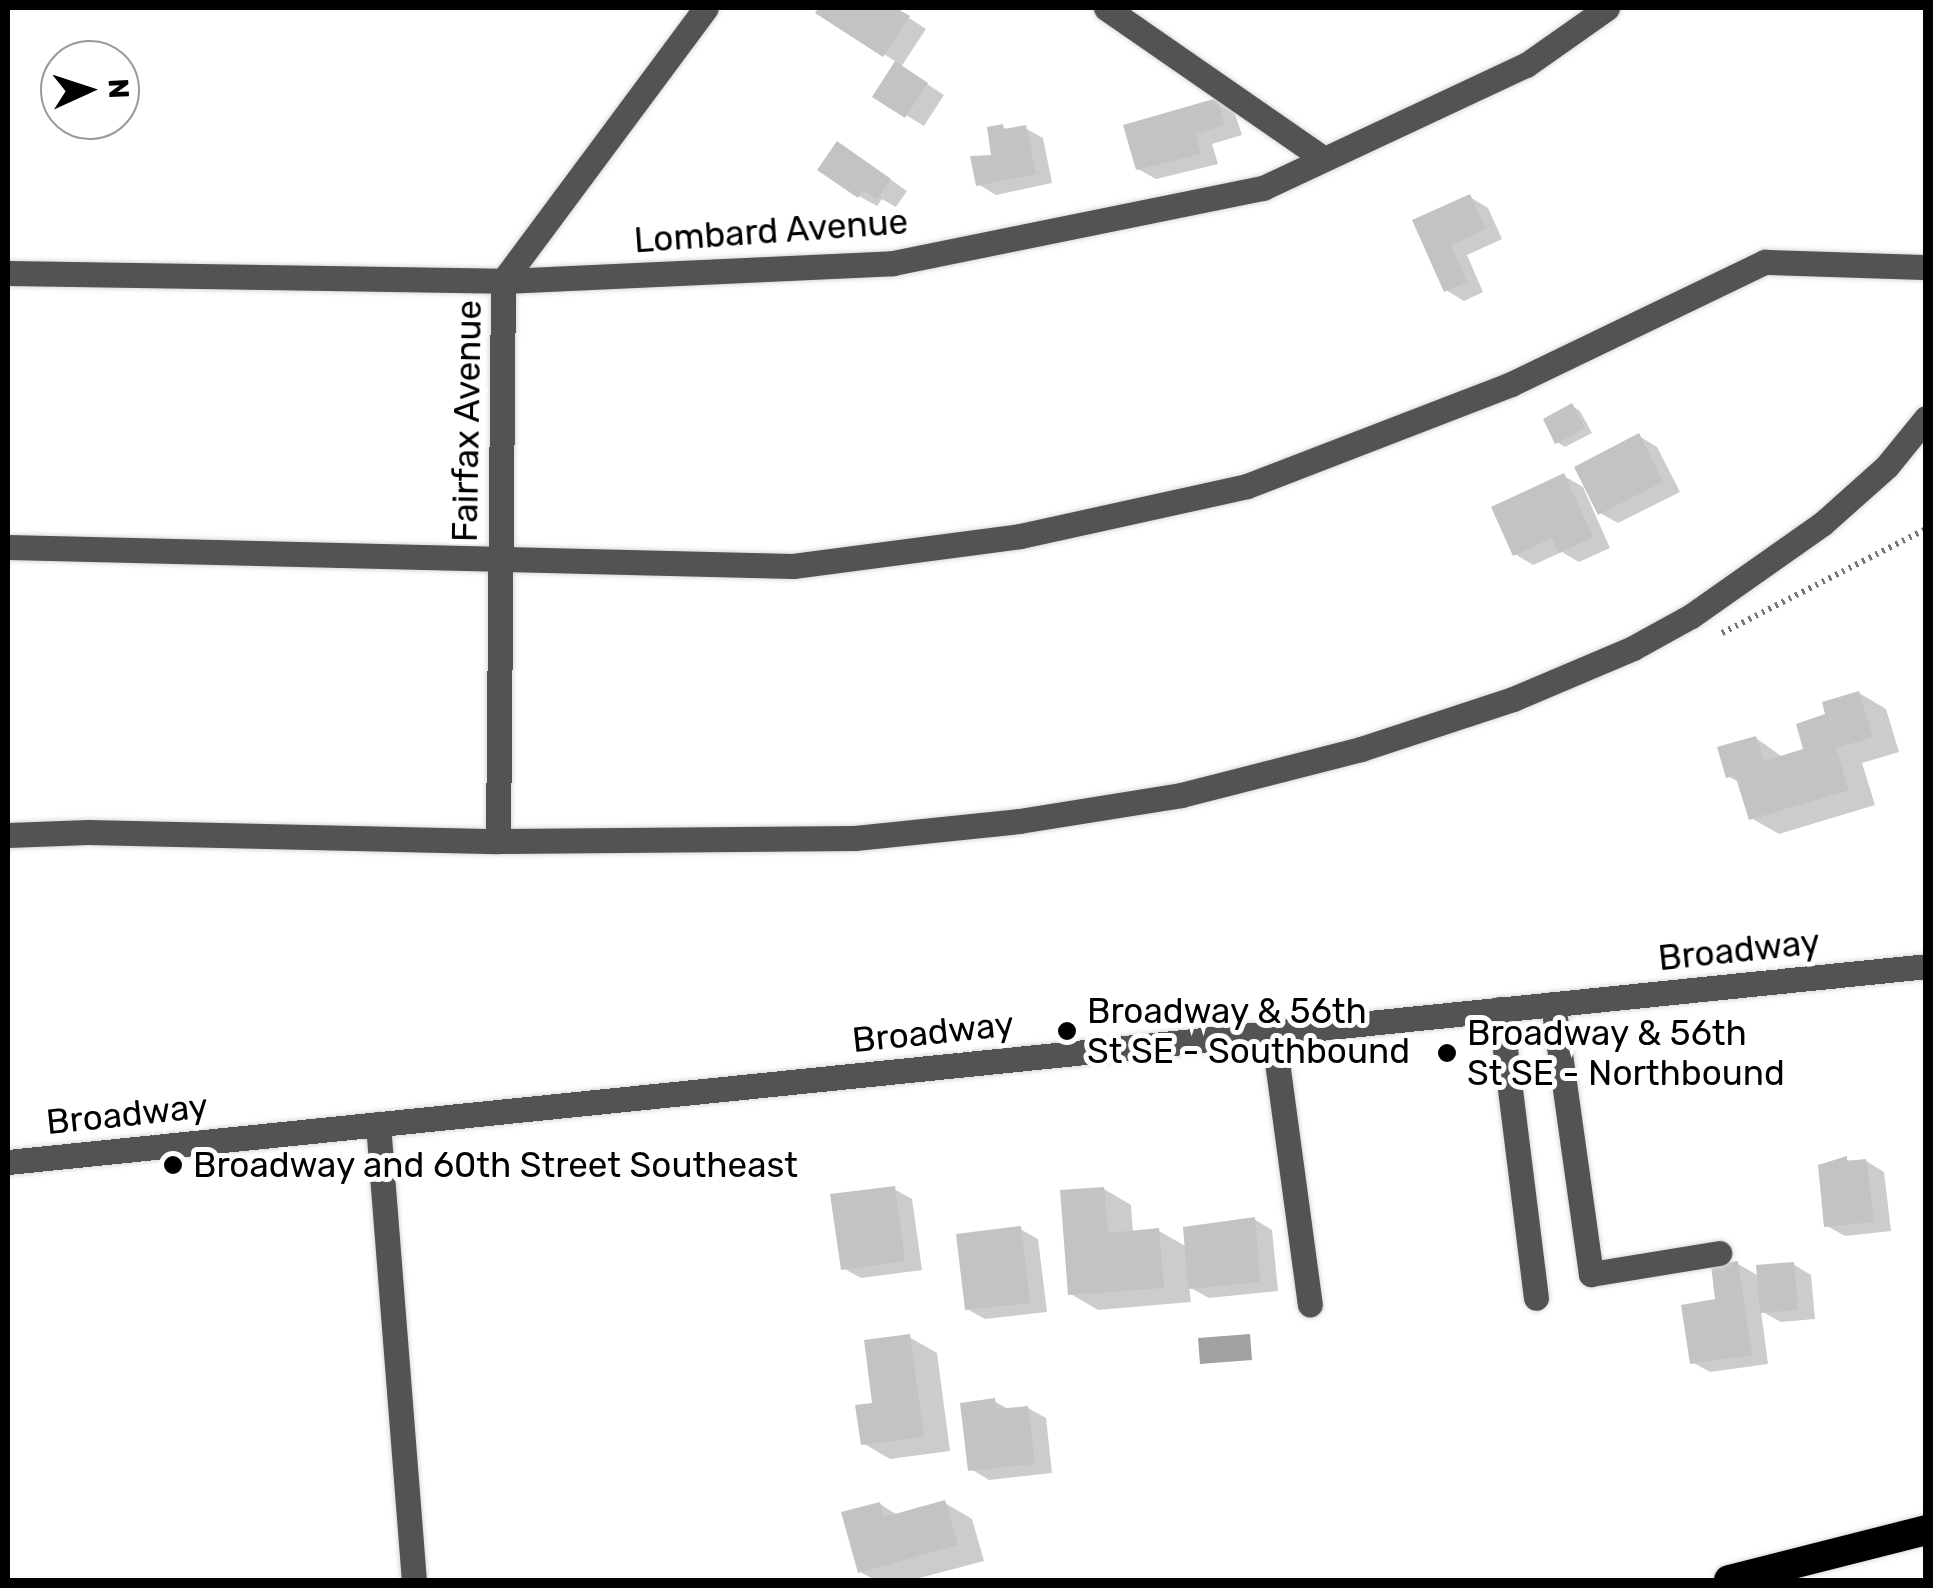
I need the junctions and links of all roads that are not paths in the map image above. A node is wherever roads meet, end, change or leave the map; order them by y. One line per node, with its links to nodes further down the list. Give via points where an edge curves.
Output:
1 (706, 8): 7 (street, Fairfax Avenue)
2 (1106, 8): 4 (street)
3 (1607, 8): 4 (street, Lombard Avenue, via 1526,66)
4 (1324, 159): 7 (street, Lombard Avenue, via 1263,188 893,263)
5 (1926, 267): 10 (street, via 1765,262 1511,384 1247,486 1020,536 793,566)
6 (8, 273): 7 (street, Lombard Avenue)
7 (503, 280): 10 (street, Fairfax Avenue)
8 (1926, 418): 12 (street, via 1887,466 1785,551 1691,616 1513,699 1361,749 1181,795 1019,821 854,838)
9 (8, 548): 10 (street)
10 (500, 559): 12 (street, Fairfax Avenue)
11 (8, 835): 12 (street)
12 (498, 841)
13 (1926, 966): 14 (street, Broadway)
14 (1553, 1004): 15 (street, Broadway); 19 (street, via 1591,1274)
15 (1500, 1009): 16 (street, Broadway); 20 (street)
16 (1272, 1032): 17 (street, Broadway); 21 (street)
17 (378, 1124): 18 (street, Broadway); 23 (street)
18 (8, 1162)
19 (1719, 1253)
20 (1536, 1298)
21 (1310, 1305)
22 (1926, 1530): 24 (highway)
23 (414, 1580)
24 (1729, 1580)

